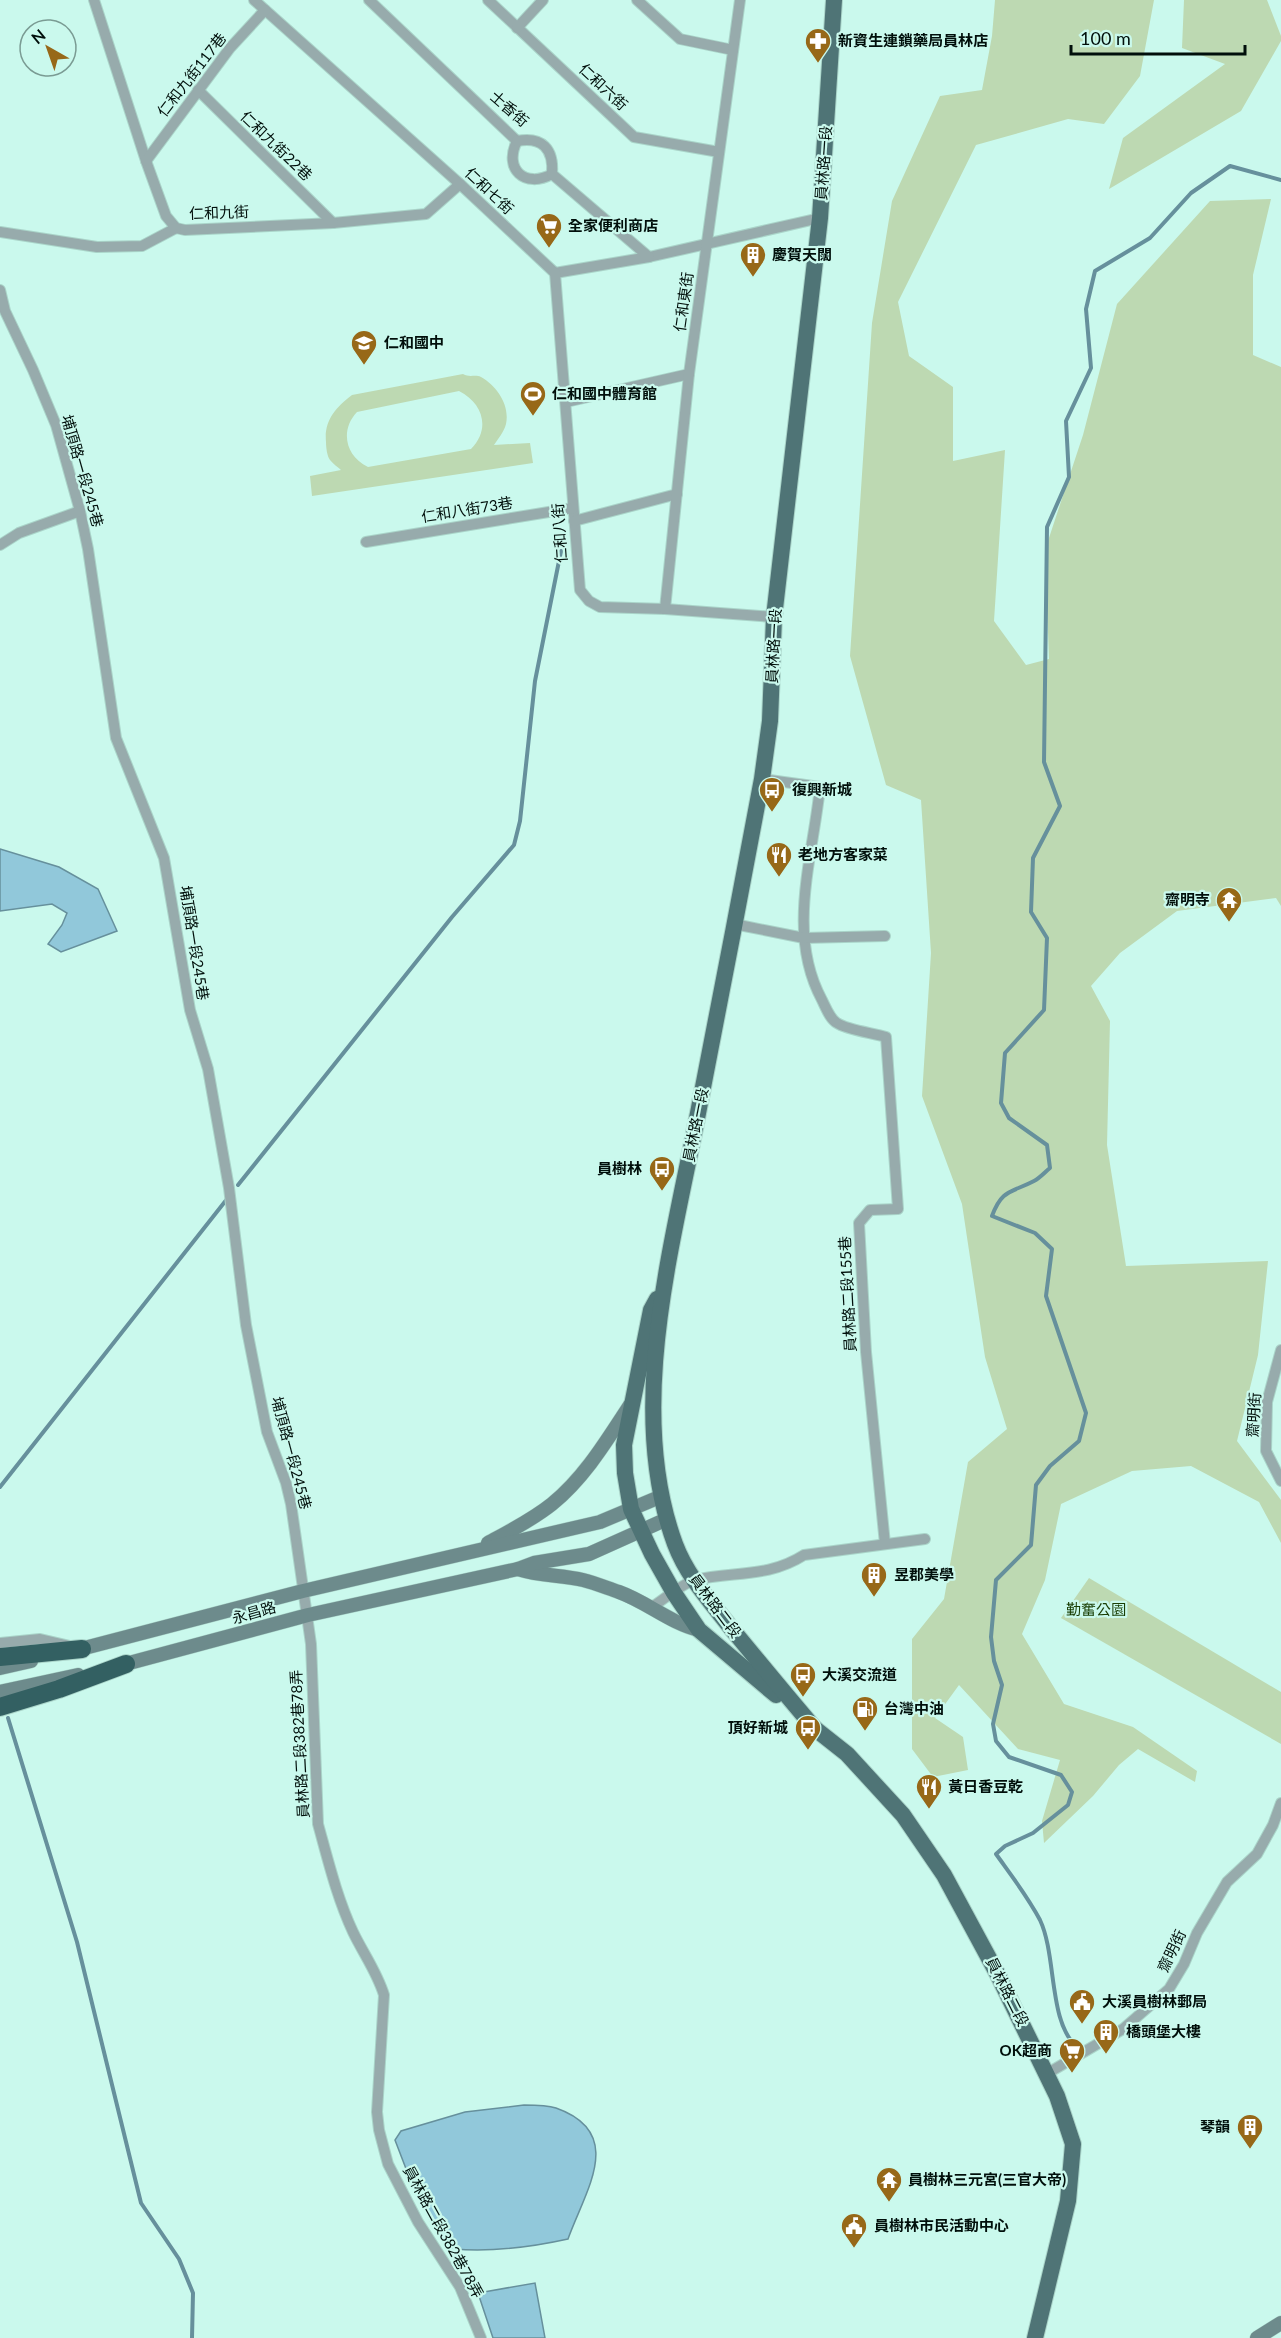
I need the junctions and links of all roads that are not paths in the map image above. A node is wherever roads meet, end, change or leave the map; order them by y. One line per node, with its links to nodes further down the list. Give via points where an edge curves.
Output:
1 (94, 0): 15 (street, 仁和九街)
2 (254, 0): 9 (street, 仁和七街)
3 (369, 0): 13 (street, 士香街)
4 (488, 0): 10 (street, 仁和六街)
5 (543, 0): 10 (street)
6 (637, 0): 11 (street, via 680,39)
7 (740, 0): 11 (street, 仁和東街)
8 (834, 0): 18 (main road, 員林路一段)
9 (265, 10): 12 (street, 仁和九街117巷); 17 (street, 仁和七街)
10 (517, 28): 14 (street, 仁和六街, via 634,137)
11 (733, 50): 14 (street, 仁和東街)
12 (198, 90): 15 (street, 仁和九街117巷); 19 (street, 仁和九街22巷)
13 (517, 141): 16 (street, 士香街, via 539,141 548,148); 16 (street, via 512,164 519,174 529,180 541,180)
14 (719, 152): 22 (street, 仁和東街)
15 (146, 160): 20 (street, 仁和九街, via 166,216)
16 (552, 174): 23 (street)
17 (460, 184): 19 (street, 仁和九街, via 426,214); 24 (street, 仁和七街)
18 (820, 218): 22 (street); 35 (main road, 員林路一段)
19 (333, 223): 20 (street, 仁和九街)
20 (176, 228): 21 (street, via 142,246 97,247)
21 (0, 232)
22 (707, 243): 23 (street); 26 (street, 仁和東街)
23 (648, 257): 24 (street)
24 (555, 273): 27 (street, 仁和八街)
25 (0, 290): 30 (street, 埔頂路一段245巷, via 4,311 56,425)
26 (689, 374): 27 (street); 28 (street, 仁和東街)
27 (566, 402): 29 (street, 仁和八街)
28 (677, 495): 31 (street); 34 (street, 仁和東街)
29 (573, 508): 31 (street, 仁和八街); 32 (street, 仁和八街73巷)
30 (80, 511): 33 (street, via 19,533); 53 (street, 埔頂路一段245巷, via 116,738 164,858 190,1011 208,1069 229,1188 246,1325 267,1432 286,1483)
31 (574, 521): 34 (street, 仁和八街, via 580,590 589,601 600,607)
32 (366, 542)
33 (0, 545)
34 (665, 609): 35 (street, 仁和八街)
35 (774, 617): 36 (main road, 員林路一段, via 770,721)
36 (762, 779): 37 (main road, 員林路一段); 39 (street, via 820,787 803,902)
37 (734, 924): 39 (street); 40 (main road, 員林路一段)
38 (885, 936): 39 (street)
39 (804, 938): 49 (street, 員林路二段155巷, via 819,996 831,1017 837,1024 886,1037 898,1209 870,1210 859,1223 866,1352)
40 (665, 1285): 42 (main road, 員林路一段, via 651,1310); 44 (main road, 員林路一段, via 653,1388)
41 (1281, 1350): 43 (street, 齋明街, via 1267,1402 1266,1451)
42 (630, 1405): 45 (main road, 員林路一段, via 624,1445); 50 (main road, via 598,1454 560,1497 529,1521)
43 (1281, 1480)
44 (662, 1496): 45 (main road, 永昌路); 46 (main road, 員林路二段)
45 (631, 1509): 47 (main road, 員林路一段); 50 (main road, 永昌路, via 600,1522)
46 (668, 1519): 47 (main road, 永昌路); 52 (main road, 員林路二段)
47 (641, 1530): 51 (main road, 永昌路, via 589,1554); 54 (main road, 員林路二段)
48 (925, 1539): 49 (street)
49 (885, 1544): 52 (street, via 804,1555 788,1565)
50 (472, 1552): 53 (main road, 永昌路)
51 (518, 1569): 55 (main road, via 582,1580); 56 (main road, 永昌路)
52 (693, 1580): 54 (street); 65 (main road, 員林路二段)
53 (303, 1591): 56 (street, 埔頂路一段245巷); 59 (main road, 永昌路)
54 (674, 1593): 55 (street); 57 (main road, 員林路二段)
55 (652, 1607): 57 (main road, via 682,1626)
56 (308, 1615): 61 (main road, 永昌路); 69 (street, 員林路二段382巷78弄, via 318,1824 352,1930 384,1995 377,2082 379,2130 388,2164 418,2222 460,2287)
57 (699, 1630): 65 (main road, 員林路二段)
58 (0, 1643): 59 (street, via 40,1639)
59 (82, 1649): 60 (highway); 62 (main road, 永昌路)
60 (0, 1657)
61 (126, 1664): 63 (main road, 永昌路); 64 (highway)
62 (0, 1668)
63 (0, 1692)
64 (0, 1707)
65 (816, 1730): 67 (main road, 員林路二段, via 846,1754 903,1815 944,1875)
66 (1281, 1803): 67 (street, 齋明街, via 1257,1854 1227,1882 1169,1989 1123,2029)
67 (1048, 2073): 70 (main road, 員林路二段, via 1073,2144 1068,2201)
68 (1281, 2323): 71 (main road)
69 (481, 2338)
70 (1035, 2338)
71 (1257, 2338)

